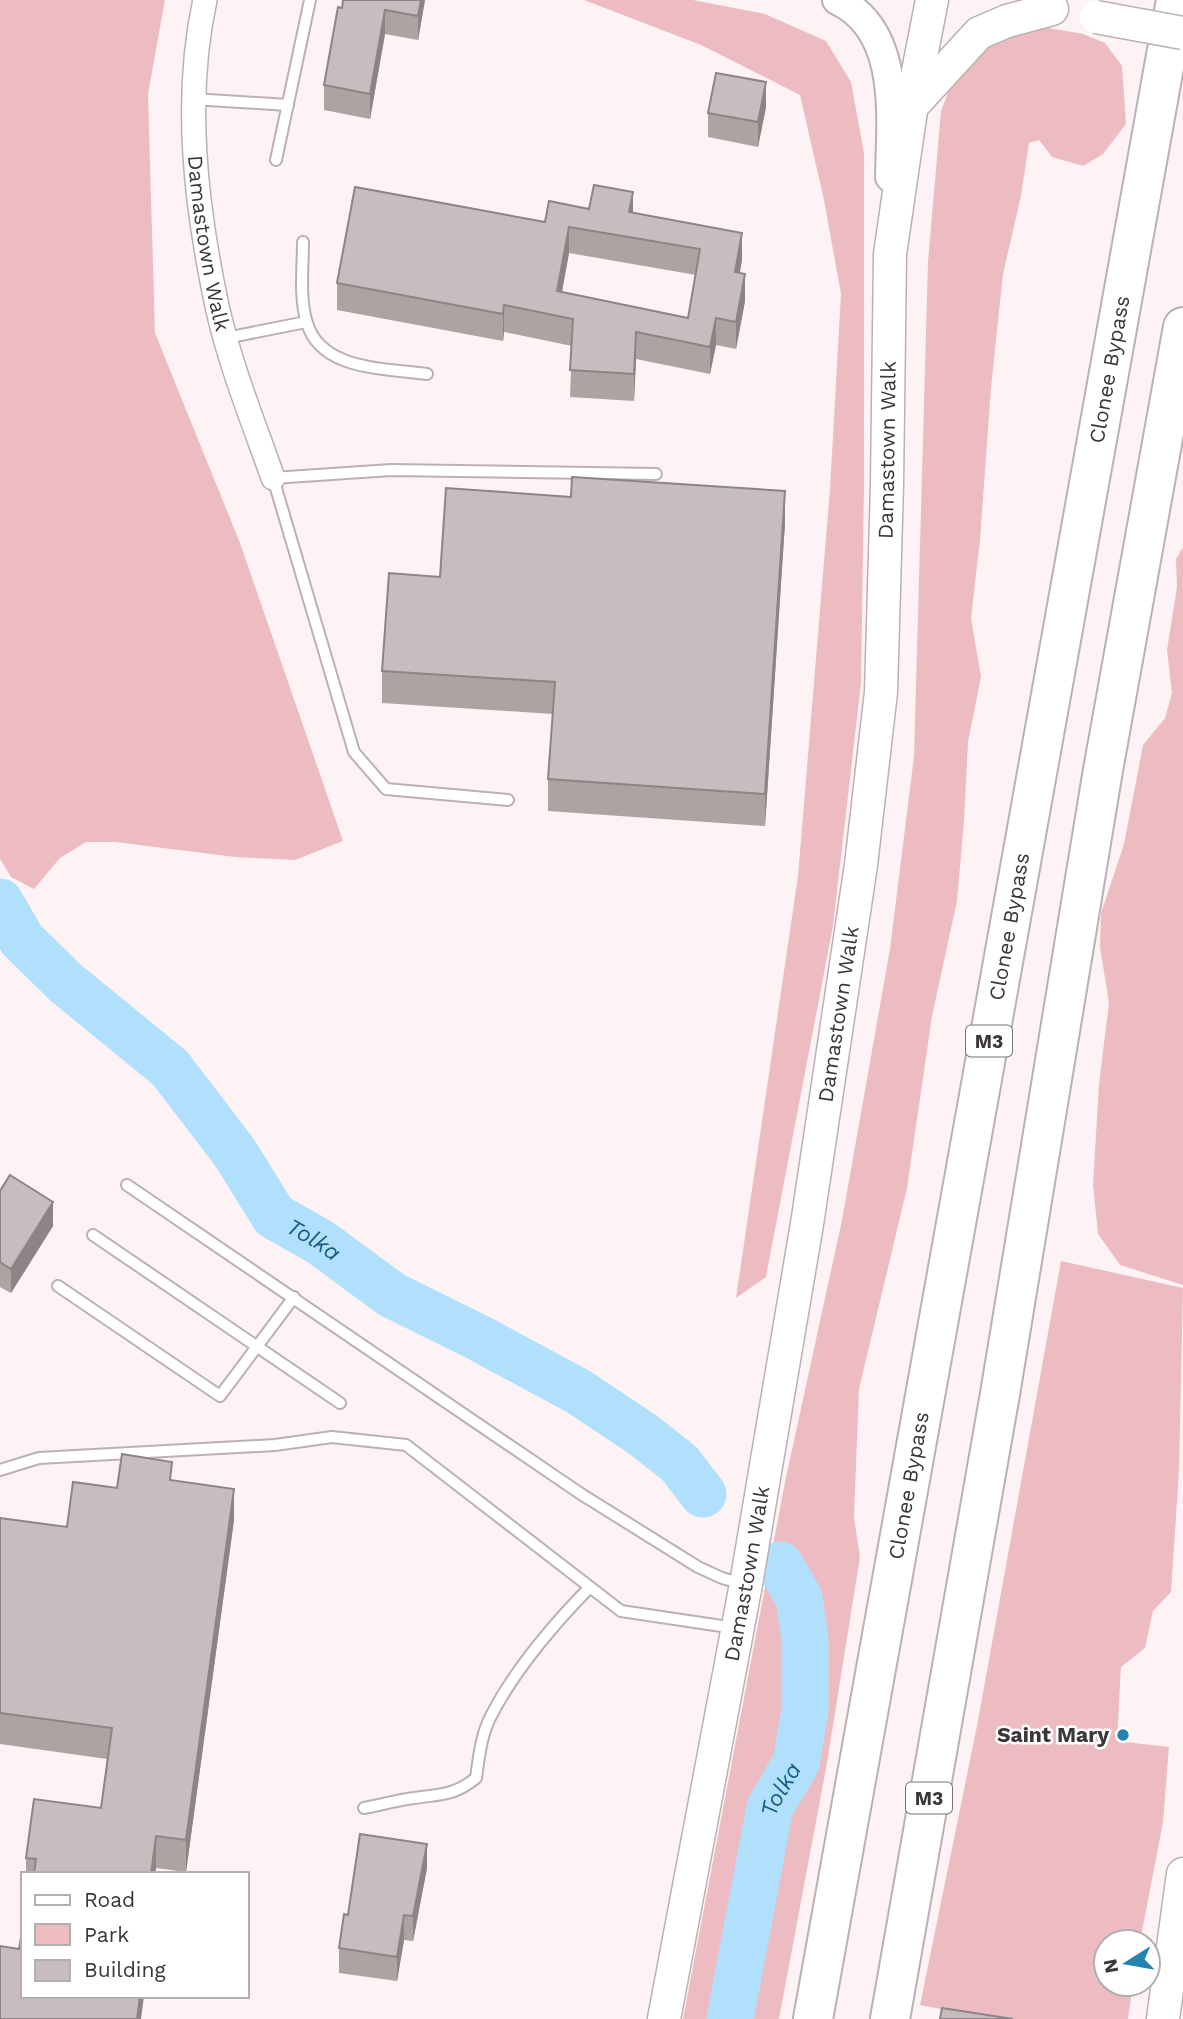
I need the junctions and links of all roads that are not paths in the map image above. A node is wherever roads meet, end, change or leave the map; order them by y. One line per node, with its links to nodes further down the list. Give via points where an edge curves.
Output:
1 (205, 0): 9 (street, Damastown Walk)
2 (310, 0): 10 (lane)
3 (837, 0): 14 (street, via 864,20 885,61 891,101)
4 (932, 0): 11 (main road, Damastown Walk)
5 (1005, 0): 7 (main road)
6 (1176, 0): 35 (highway, Clonee Bypass / M3)
7 (1041, 5): 8 (main road, bridge); 11 (main road, via 979,33)
8 (1183, 33)
9 (193, 99): 10 (lane); 17 (street, Damastown Walk, via 201,202)
10 (288, 105): 12 (lane)
11 (913, 105): 14 (main road, Damastown Walk)
12 (276, 160)
13 (303, 242): 15 (lane)
14 (890, 254): 29 (main road, Damastown Walk, via 879,705 861,865 807,1224)
15 (306, 322): 17 (lane); 18 (lane, via 321,349 349,363)
16 (1183, 327): 36 (highway, M3)
17 (226, 338): 20 (street, Damastown Walk)
18 (427, 374)
19 (656, 474): 20 (lane, via 391,470)
20 (273, 478): 21 (lane, via 354,752 386,789)
21 (508, 800)
22 (127, 1185): 25 (lane)
23 (93, 1235): 26 (lane)
24 (58, 1286): 26 (lane, via 220,1396)
25 (294, 1297): 26 (lane); 29 (lane, via 582,1494 698,1567)
26 (257, 1347): 27 (lane)
27 (340, 1403)
28 (0, 1470): 30 (lane, via 39,1458 275,1445 332,1437 406,1445)
29 (746, 1584): 31 (main road, Damastown Walk)
30 (589, 1588): 31 (lane, via 621,1611); 32 (lane, via 520,1670 490,1717 476,1778 461,1790)
31 (738, 1629): 34 (main road, Damastown Walk)
32 (365, 1808)
33 (1183, 1874): 37 (main road)
34 (664, 2019)
35 (813, 2019)
36 (890, 2019)
37 (1163, 2019)

